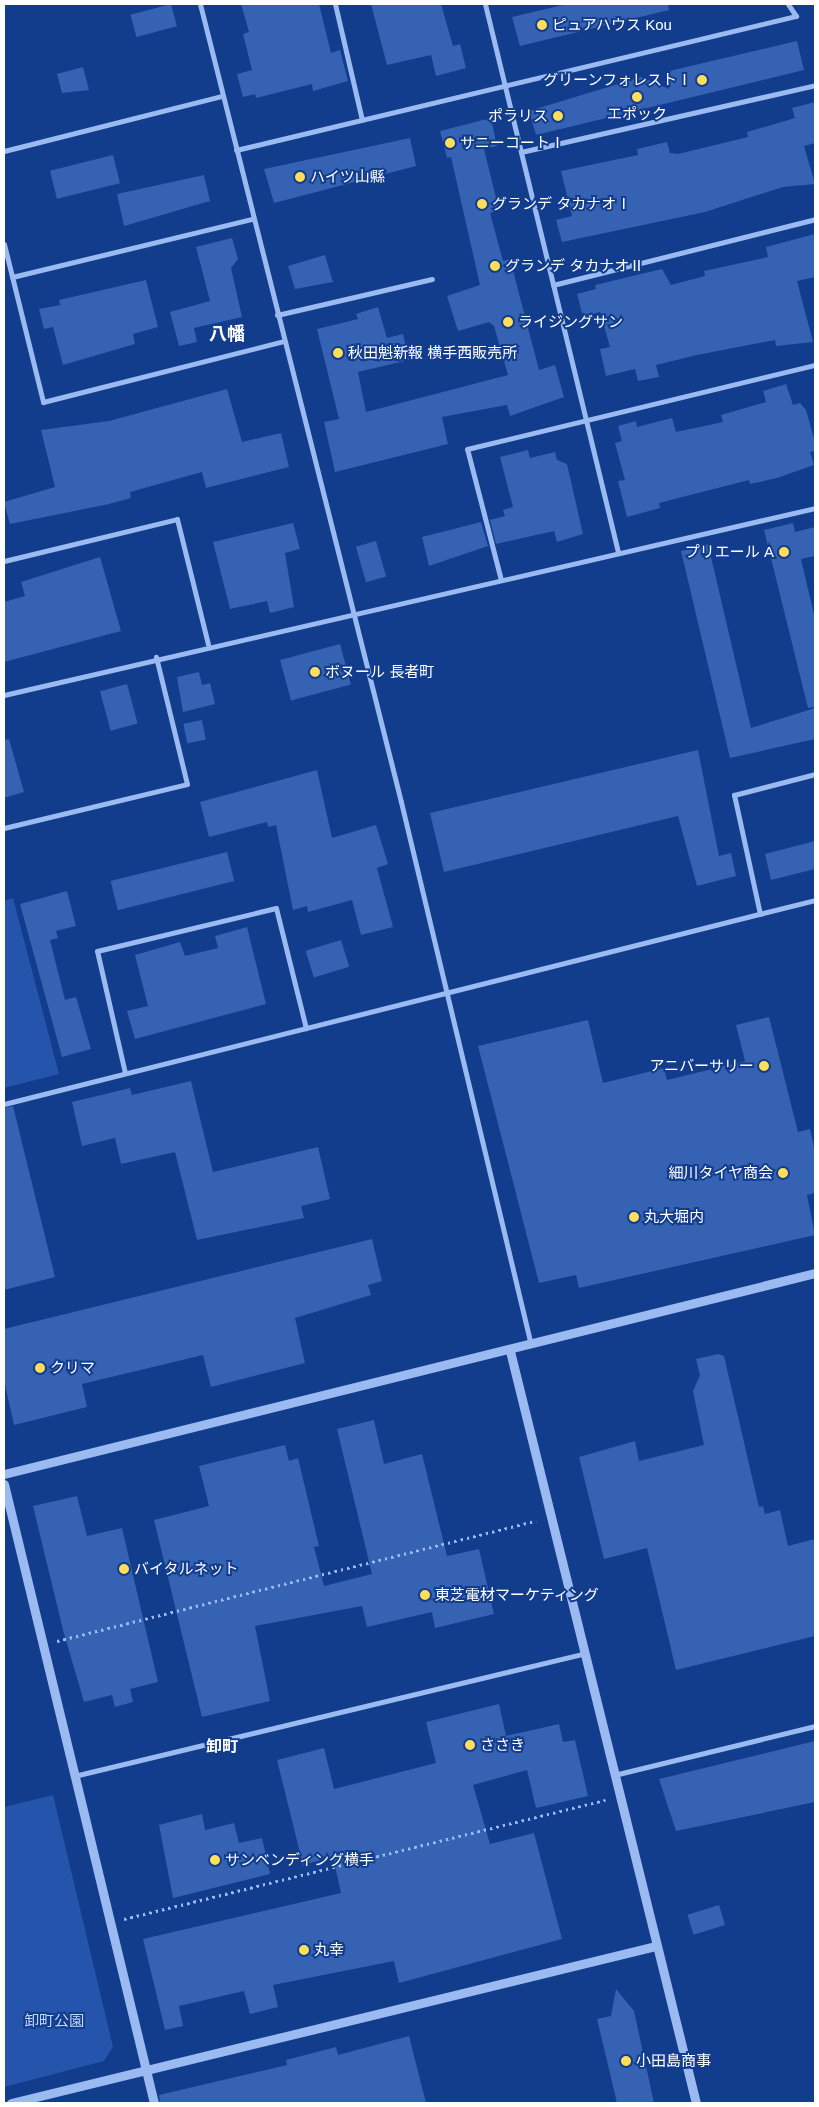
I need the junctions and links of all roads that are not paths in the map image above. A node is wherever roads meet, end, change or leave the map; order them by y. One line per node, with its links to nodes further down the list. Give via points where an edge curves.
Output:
1 (200, 4): 7 (street)
2 (335, 4): 8 (street)
3 (485, 4): 5 (street)
4 (788, 4): 5 (street, via 796,16)
5 (504, 85): 8 (street); 11 (street)
6 (815, 85): 11 (street)
7 (222, 96): 9 (street); 10 (street)
8 (362, 120): 9 (street)
9 (236, 150): 12 (street)
10 (4, 151)
11 (521, 152): 17 (street)
12 (252, 219): 15 (street); 18 (street)
13 (815, 219): 17 (street)
14 (4, 244): 15 (street)
15 (12, 277): 19 (street, via 43,402)
16 (432, 279): 18 (street)
17 (553, 285): 21 (street)
18 (277, 315): 19 (street)
19 (284, 341): 26 (street)
20 (815, 365): 21 (street)
21 (586, 420): 23 (street); 25 (street, via 467,449)
22 (815, 508): 23 (street)
23 (618, 552): 25 (street)
24 (4, 561): 27 (street, via 177,519)
25 (501, 580): 26 (street)
26 (354, 612): 27 (street); 34 (street)
27 (208, 644): 28 (street)
28 (156, 657): 29 (street); 31 (street, via 187,784)
29 (4, 695)
30 (815, 774): 33 (street, via 734,795)
31 (4, 828)
32 (815, 900): 33 (street)
33 (760, 914): 34 (street)
34 (445, 995): 35 (street); 39 (street)
35 (306, 1028): 36 (street); 36 (street, via 276,908 96,951)
36 (125, 1074): 37 (street)
37 (4, 1104)
38 (815, 1273): 39 (street)
39 (531, 1346): 40 (street)
40 (510, 1351): 41 (street); 43 (street)
41 (4, 1474)
42 (4, 1484): 46 (street)
43 (582, 1654): 45 (street); 46 (street)
44 (815, 1726): 45 (street)
45 (612, 1776): 47 (street)
46 (73, 1777): 48 (street)
47 (656, 1946): 48 (street); 51 (street)
48 (147, 2073): 49 (street); 50 (street)
49 (12, 2103)
50 (154, 2103)
51 (696, 2103)

